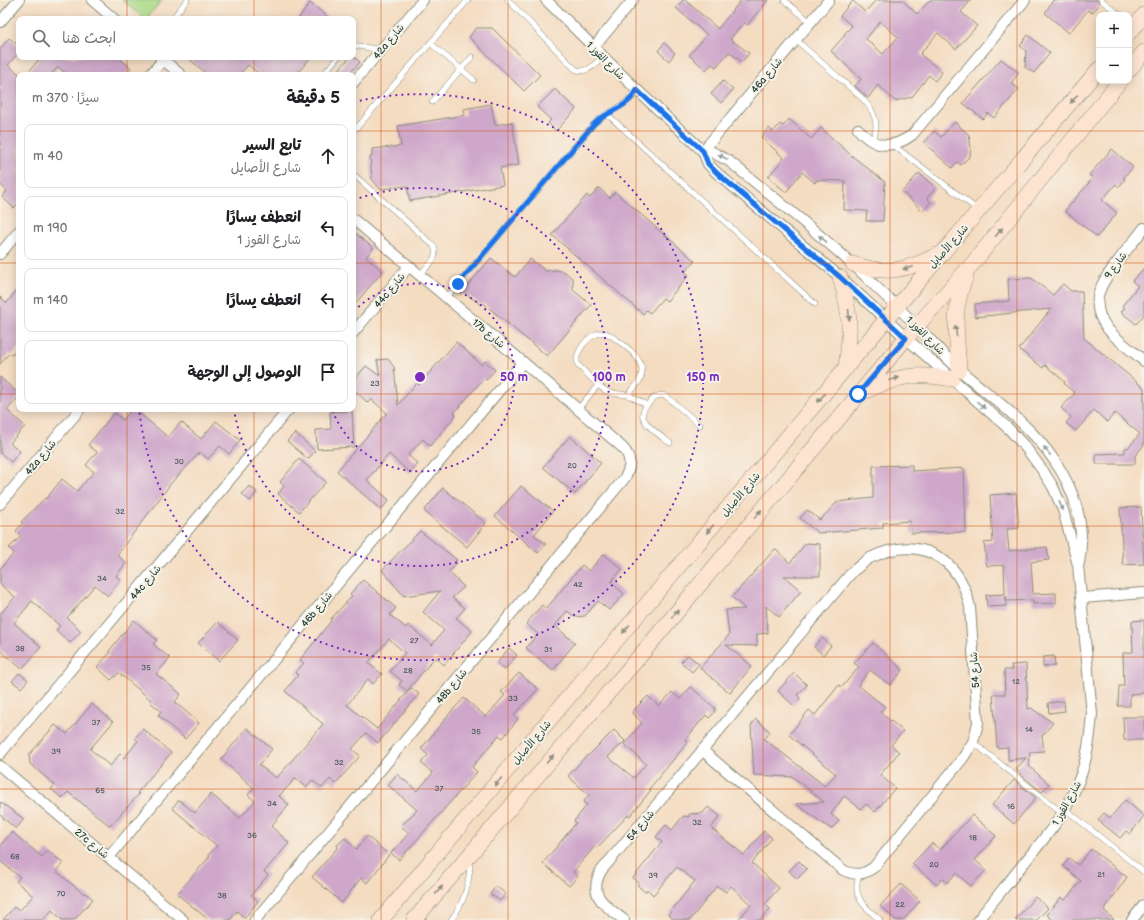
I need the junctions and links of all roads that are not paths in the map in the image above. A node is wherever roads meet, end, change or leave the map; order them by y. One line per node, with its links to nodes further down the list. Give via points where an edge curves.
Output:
1 (19, 0): 16 (street)
2 (92, 0): 14 (street)
3 (187, 0): 15 (lane)
4 (423, 0): 22 (street, 42a شارع)
5 (468, 0): 19 (lane)
6 (508, 0): 24 (lane, via 575,69 588,70)
7 (546, 0): 21 (street, شارع القوز 1)
8 (633, 0): 21 (street)
9 (784, 0): 17 (lane)
10 (829, 0): 17 (street, 46a شارع)
11 (1025, 0): 44 (street, via 919,127 903,142)
12 (1101, 0): 13 (lane)
13 (1116, 12)
14 (111, 16)
15 (174, 16)
16 (0, 22)
17 (810, 22): 18 (street, 46a شارع)
18 (796, 40): 43 (lane, via 869,106 876,126); 45 (street, 46a شارع)
19 (430, 43): 30 (lane); 41 (lane)
20 (356, 45): 22 (lane)
21 (594, 47): 24 (street, شارع القوز 1)
22 (380, 50): 35 (street, 42a شارع)
23 (1144, 52): 29 (main road)
24 (603, 56): 38 (street, شارع القوز 1)
25 (472, 57): 30 (lane)
26 (160, 60): 31 (street)
27 (163, 60): 32 (street)
28 (336, 60): 33 (lane)
29 (1132, 66)
30 (461, 70): 36 (lane); 39 (lane)
31 (152, 72)
32 (177, 72)
33 (326, 72)
34 (1096, 73): 47 (main road, شارع الأصايل, one-way to 47)
35 (356, 79)
36 (474, 80)
37 (1118, 84): 53 (main road, one-way to 37)
38 (637, 90): 40 (lane, via 627,103); 45 (street, شارع القوز 1)
39 (432, 102)
40 (607, 114): 58 (lane, via 594,124); 59 (lane)
41 (356, 129)
42 (858, 129): 43 (street, via 864,137)
43 (873, 142): 44 (street)
44 (893, 145): 47 (lane)
45 (703, 151): 54 (street, شارع القوز 1, one-way to 45, via 729,161 712,152); 57 (street, شارع القوز 1, via 708,164 718,174)
46 (356, 177): 56 (lane, via 434,246 436,251 433,261)
47 (979, 211): 51 (main road, شارع الأصايل)
48 (356, 222): 55 (street, 17b شارع)
49 (1144, 228): 65 (street, شارع 9, via 1104,278 1098,304 1101,318 1108,329)
50 (16, 235): 52 (street)
51 (944, 252): 54 (main road, one-way to 54, via 914,266 896,270 879,270); 60 (main road, شارع الأصايل)
52 (0, 254)
53 (974, 262): 62 (main road); 68 (main road, one-way to 53, via 956,308 960,292)
54 (853, 264): 60 (street, شارع القوز 1)
55 (409, 266): 56 (street, 17b شارع); 63 (street, 44c شارع)
56 (419, 275): 58 (street, 17b شارع)
57 (840, 277): 61 (street, شارع القوز 1); 67 (main road, one-way to 67, via 850,319)
58 (447, 297): 66 (street, 17b شارع)
59 (815, 304)
60 (897, 306): 61 (main road, شارع الأصايل); 62 (street, شارع القوز 1)
61 (886, 320): 64 (street, شارع القوز 1); 67 (main road, شارع الأصايل)
62 (917, 326): 64 (main road); 68 (street, شارع القوز 1)
63 (356, 329)
64 (906, 338): 68 (street, شارع القوز 1); 70 (main road)
65 (1144, 361)
66 (524, 362): 73 (street, 17b شارع); 89 (street, 46b شارع)
67 (846, 368): 95 (main road, شارع الأصايل, one-way to 95)
68 (956, 374): 70 (main road, one-way to 68, via 886,382 913,375); 80 (street, شارع القوز 1, one-way to 80, via 1026,448 1043,471 1063,510); 80 (street, شارع القوز 1, one-way to 68, via 1081,538 1077,505 1054,460 1020,420)
69 (598, 385): 71 (lane, via 611,393); 71 (lane, via 578,365 576,357 592,337 605,333 636,356 641,364 641,378); 73 (lane)
70 (858, 394): 88 (main road, one-way to 70, via 650,644)
71 (628, 395): 72 (lane)
72 (647, 405): 76 (lane, via 657,396 666,396); 77 (lane, via 642,413 644,421)
73 (578, 409): 78 (street, 17b شارع)
74 (77, 412): 79 (street, 42a شارع)
75 (286, 412): 85 (street, 44c شارع)
76 (700, 425)
77 (670, 443)
78 (623, 448): 94 (street, 48b شارع, via 630,459 630,466 624,479)
79 (0, 504)
80 (1078, 565): 82 (street, شارع القوز 1)
81 (1144, 593): 82 (street)
82 (1082, 598): 87 (street, شارع القوز 1, via 1092,714 1090,738 1077,786)
83 (973, 742): 84 (street, شارع 54, via 978,714 968,597 950,564 933,553 912,549 890,551 869,559 853,571); 87 (lane); 91 (street, شارع 54, via 963,758 874,867)
84 (702, 750): 91 (street, via 843,870); 98 (street, شارع 54, via 596,879 598,898)
85 (0, 754)
86 (0, 766): 89 (street, 27c شارع)
87 (1064, 811): 90 (lane); 100 (street, شارع القوز 1, via 1044,840)
88 (470, 853): 96 (main road, one-way to 88); 97 (lane, via 468,884)
89 (109, 857): 93 (street, 27c شارع)
90 (1144, 872)
91 (859, 875): 99 (lane, via 858,896 866,908)
92 (1144, 905): 101 (street)
93 (183, 920)
94 (255, 920)
95 (381, 920)
96 (414, 920)
97 (451, 920)
98 (624, 920)
99 (880, 920)
100 (978, 920)
101 (1132, 920)

